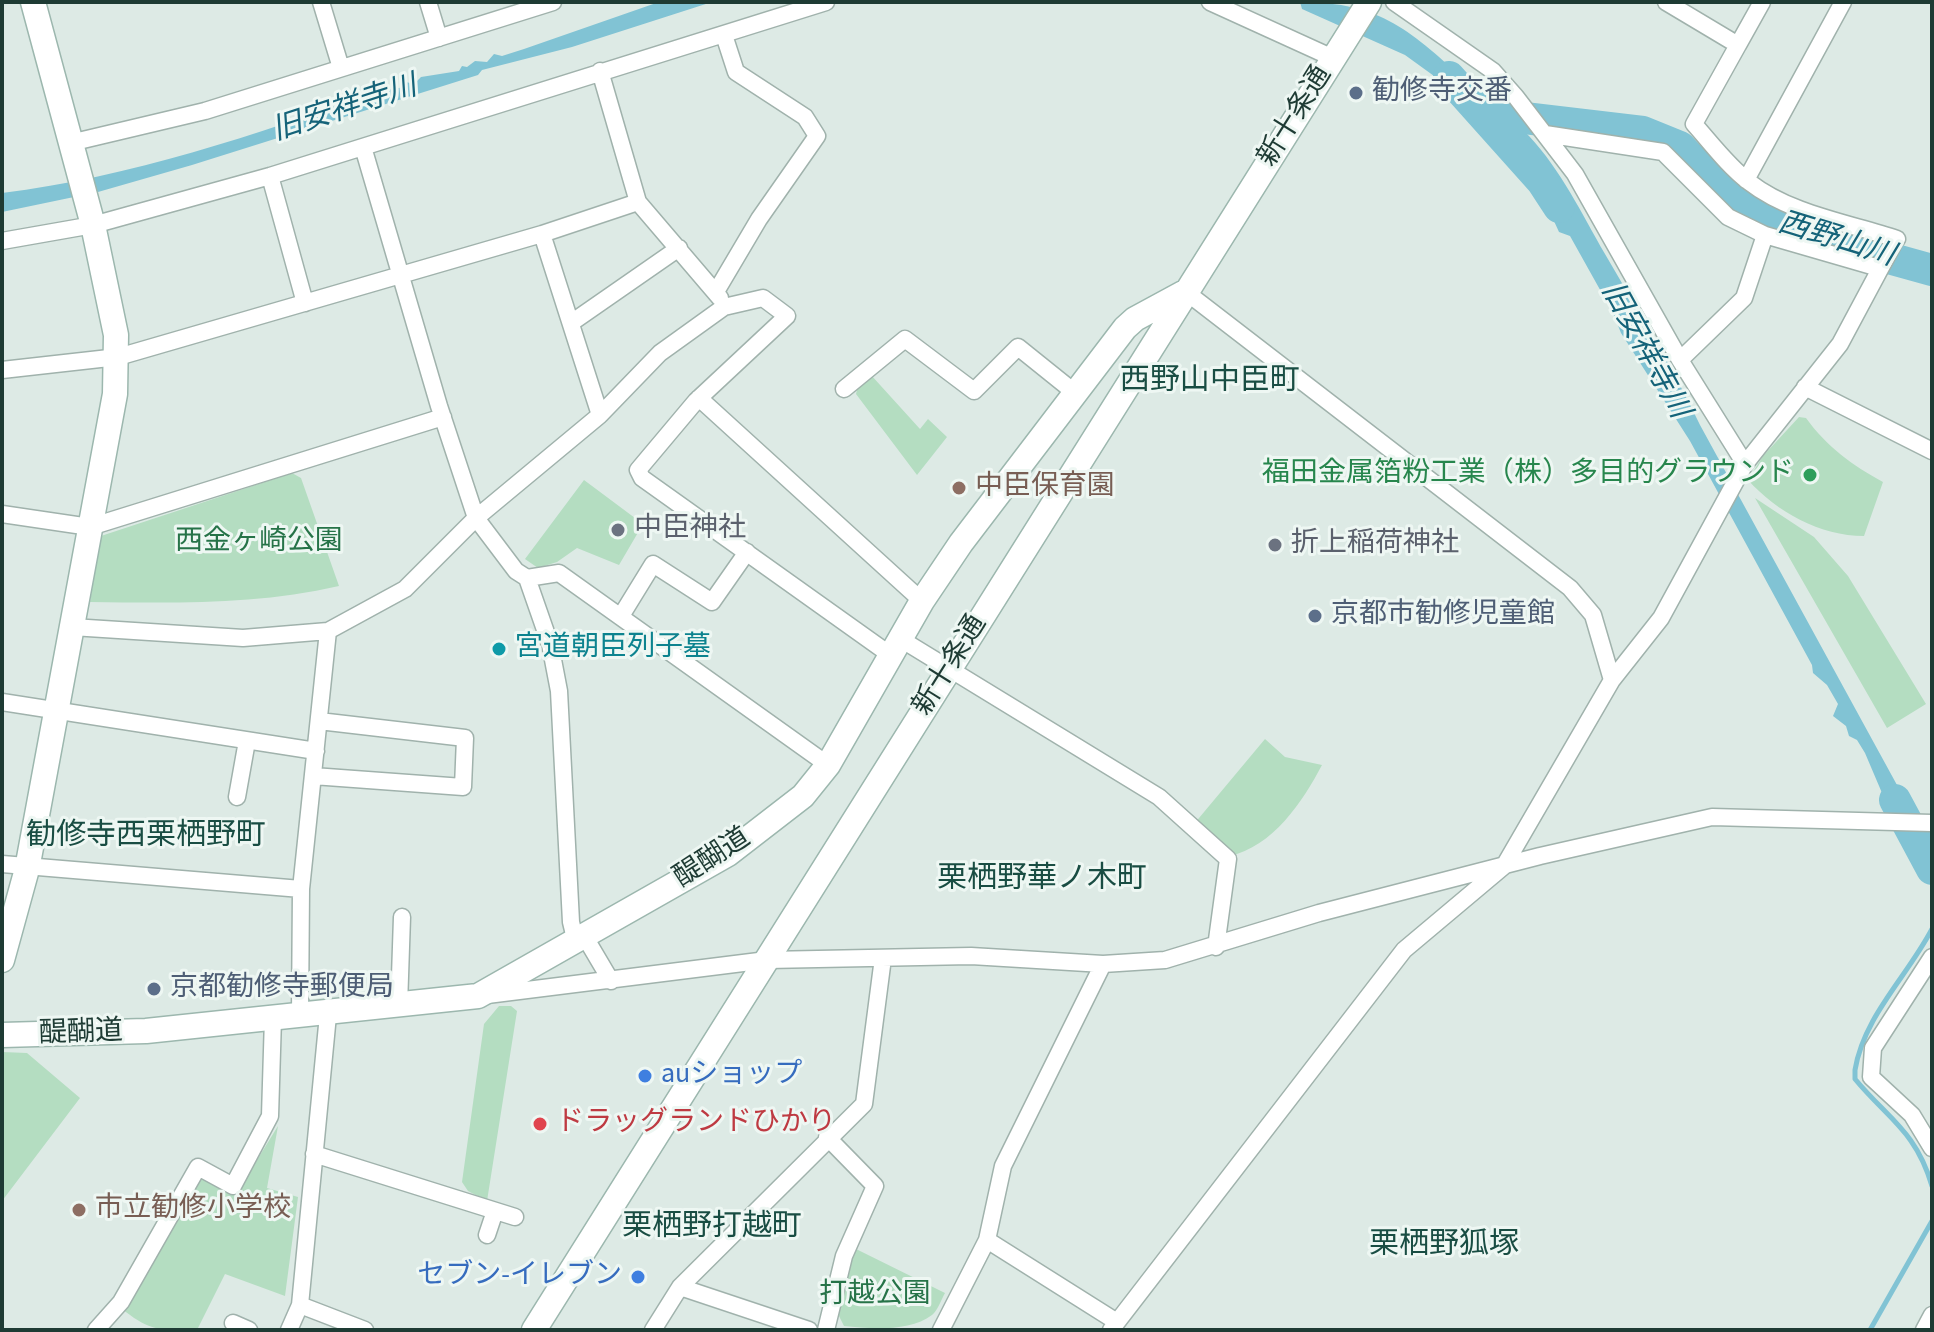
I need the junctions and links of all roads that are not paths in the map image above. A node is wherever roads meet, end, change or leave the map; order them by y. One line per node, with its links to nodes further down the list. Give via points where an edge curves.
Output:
1 (33, 2): 21 (street)
2 (321, 2): 17 (street)
3 (428, 2): 14 (street)
4 (553, 2): 12 (street)
5 (826, 2): 13 (street)
6 (1210, 2): 16 (street)
7 (1369, 2): 16 (street, 新十条通)
8 (1394, 2): 19 (street, via 1493,71)
9 (1666, 2): 15 (street)
10 (1762, 2): 15 (street)
11 (1843, 2): 23 (street)
12 (531, 5): 14 (street)
13 (724, 35): 18 (street); 32 (street, via 736,72 805,117 817,136)
14 (439, 38): 17 (street)
15 (1738, 45): 23 (street, via 1694,124)
16 (1339, 49): 33 (street, 新十条通)
17 (341, 68): 21 (street)
18 (600, 71): 20 (street); 24 (street)
19 (1545, 134): 27 (street, via 1663,152 1728,217); 38 (street, via 1575,174)
20 (363, 147): 22 (street); 31 (street)
21 (72, 150): 25 (street)
22 (270, 176): 25 (street); 34 (street)
23 (1746, 180): 30 (street, via 1783,203 1896,241)
24 (638, 202): 26 (street); 29 (street)
25 (90, 214): 28 (street); 37 (street)
26 (542, 234): 31 (street); 36 (street)
27 (1765, 235): 30 (street); 38 (street, via 1744,298)
28 (2, 241)
29 (679, 248): 32 (street); 36 (street)
30 (1880, 265): 40 (street, via 1840,344)
31 (401, 275): 34 (street); 45 (street)
32 (717, 290): 35 (street)
33 (1186, 292): 42 (street, 醍醐道, via 1135,319); 58 (street, 新十条通); 59 (street, via 1570,588 1593,615)
34 (305, 303): 37 (street)
35 (724, 307): 43 (street, via 763,298 787,316); 44 (street, via 660,353)
36 (571, 323): 44 (street)
37 (118, 357): 39 (street); 50 (street)
38 (1680, 360): 47 (street)
39 (2, 370)
40 (1805, 387): 46 (street); 47 (street)
41 (844, 389): 42 (street, via 905,339 974,391 1018,347)
42 (1074, 392): 53 (street, 醍醐道)
43 (699, 398): 51 (street, via 638,470); 53 (street)
44 (600, 415): 49 (street)
45 (443, 417): 49 (street); 50 (street)
46 (1932, 451)
47 (1745, 464): 59 (street, via 1661,618)
48 (2, 514): 50 (street)
49 (476, 518): 52 (street); 56 (street, via 405,589)
50 (90, 527): 55 (street)
51 (747, 552): 54 (street, via 712,602 653,564); 57 (street)
52 (527, 578): 54 (street, via 559,573); 74 (street, via 550,644 559,691 571,922)
53 (922, 601): 57 (street, 醍醐道)
54 (621, 616): 65 (street)
55 (72, 627): 56 (street, via 243,638); 61 (street)
56 (328, 631): 62 (street)
57 (894, 646): 58 (street); 65 (street, 醍醐道)
58 (948, 670): 75 (street, via 1159,797 1228,859); 79 (street, 新十条通)
59 (1612, 680): 70 (street)
60 (2, 702): 61 (street)
61 (56, 711): 63 (street); 71 (street)
62 (319, 721): 64 (street); 66 (street, via 465,738 463,787)
63 (247, 741): 64 (street); 67 (street)
64 (316, 751): 66 (street)
65 (828, 765): 74 (street, 醍醐道, via 803,796 728,854)
66 (313, 776): 72 (street)
67 (237, 797)
68 (1928, 823): 70 (street, via 1712,817)
69 (2, 864): 71 (street)
70 (1504, 866): 75 (street, via 1319,913); 100 (street, via 1404,950)
71 (27, 869): 72 (street); 78 (street)
72 (301, 889): 84 (street)
73 (402, 917): 83 (street)
74 (581, 940): 81 (street); 82 (street, 醍醐道)
75 (1216, 947): 80 (street, via 1165,960)
76 (1932, 957): 90 (street, via 1873,1048 1871,1077 1912,1115)
77 (883, 958): 79 (street); 80 (street, via 979,956); 89 (street, via 864,1104)
78 (2, 960)
79 (767, 960): 81 (street); 105 (street, 新十条通)
80 (1103, 964): 95 (street, via 1003,1166)
81 (611, 981): 82 (street)
82 (478, 996): 83 (street, 醍醐道)
83 (399, 1006): 85 (street, 醍醐道)
84 (300, 1015): 85 (street, 醍醐道); 86 (street, 醍醐道)
85 (328, 1015): 91 (street)
86 (273, 1018): 87 (street, 醍醐道, via 146,1031); 101 (street, via 270,1116 233,1186 198,1167 121,1302)
87 (2, 1035)
88 (1932, 1120): 90 (street)
89 (827, 1137): 96 (street); 108 (street, via 875,1186 844,1256)
90 (1928, 1142)
91 (314, 1154): 92 (street); 97 (street)
92 (495, 1211): 93 (street); 94 (street)
93 (515, 1217)
94 (487, 1235)
95 (987, 1240): 100 (street); 109 (street)
96 (680, 1287): 106 (street); 107 (street)
97 (300, 1305): 103 (street); 104 (street)
98 (1932, 1315): 110 (street)
99 (233, 1323): 102 (street)
100 (1114, 1326)
101 (96, 1330)
102 (249, 1330)
103 (289, 1330)
104 (365, 1330)
105 (534, 1330)
106 (653, 1330)
107 (809, 1330)
108 (826, 1330)
109 (941, 1330)
110 (1924, 1330)

